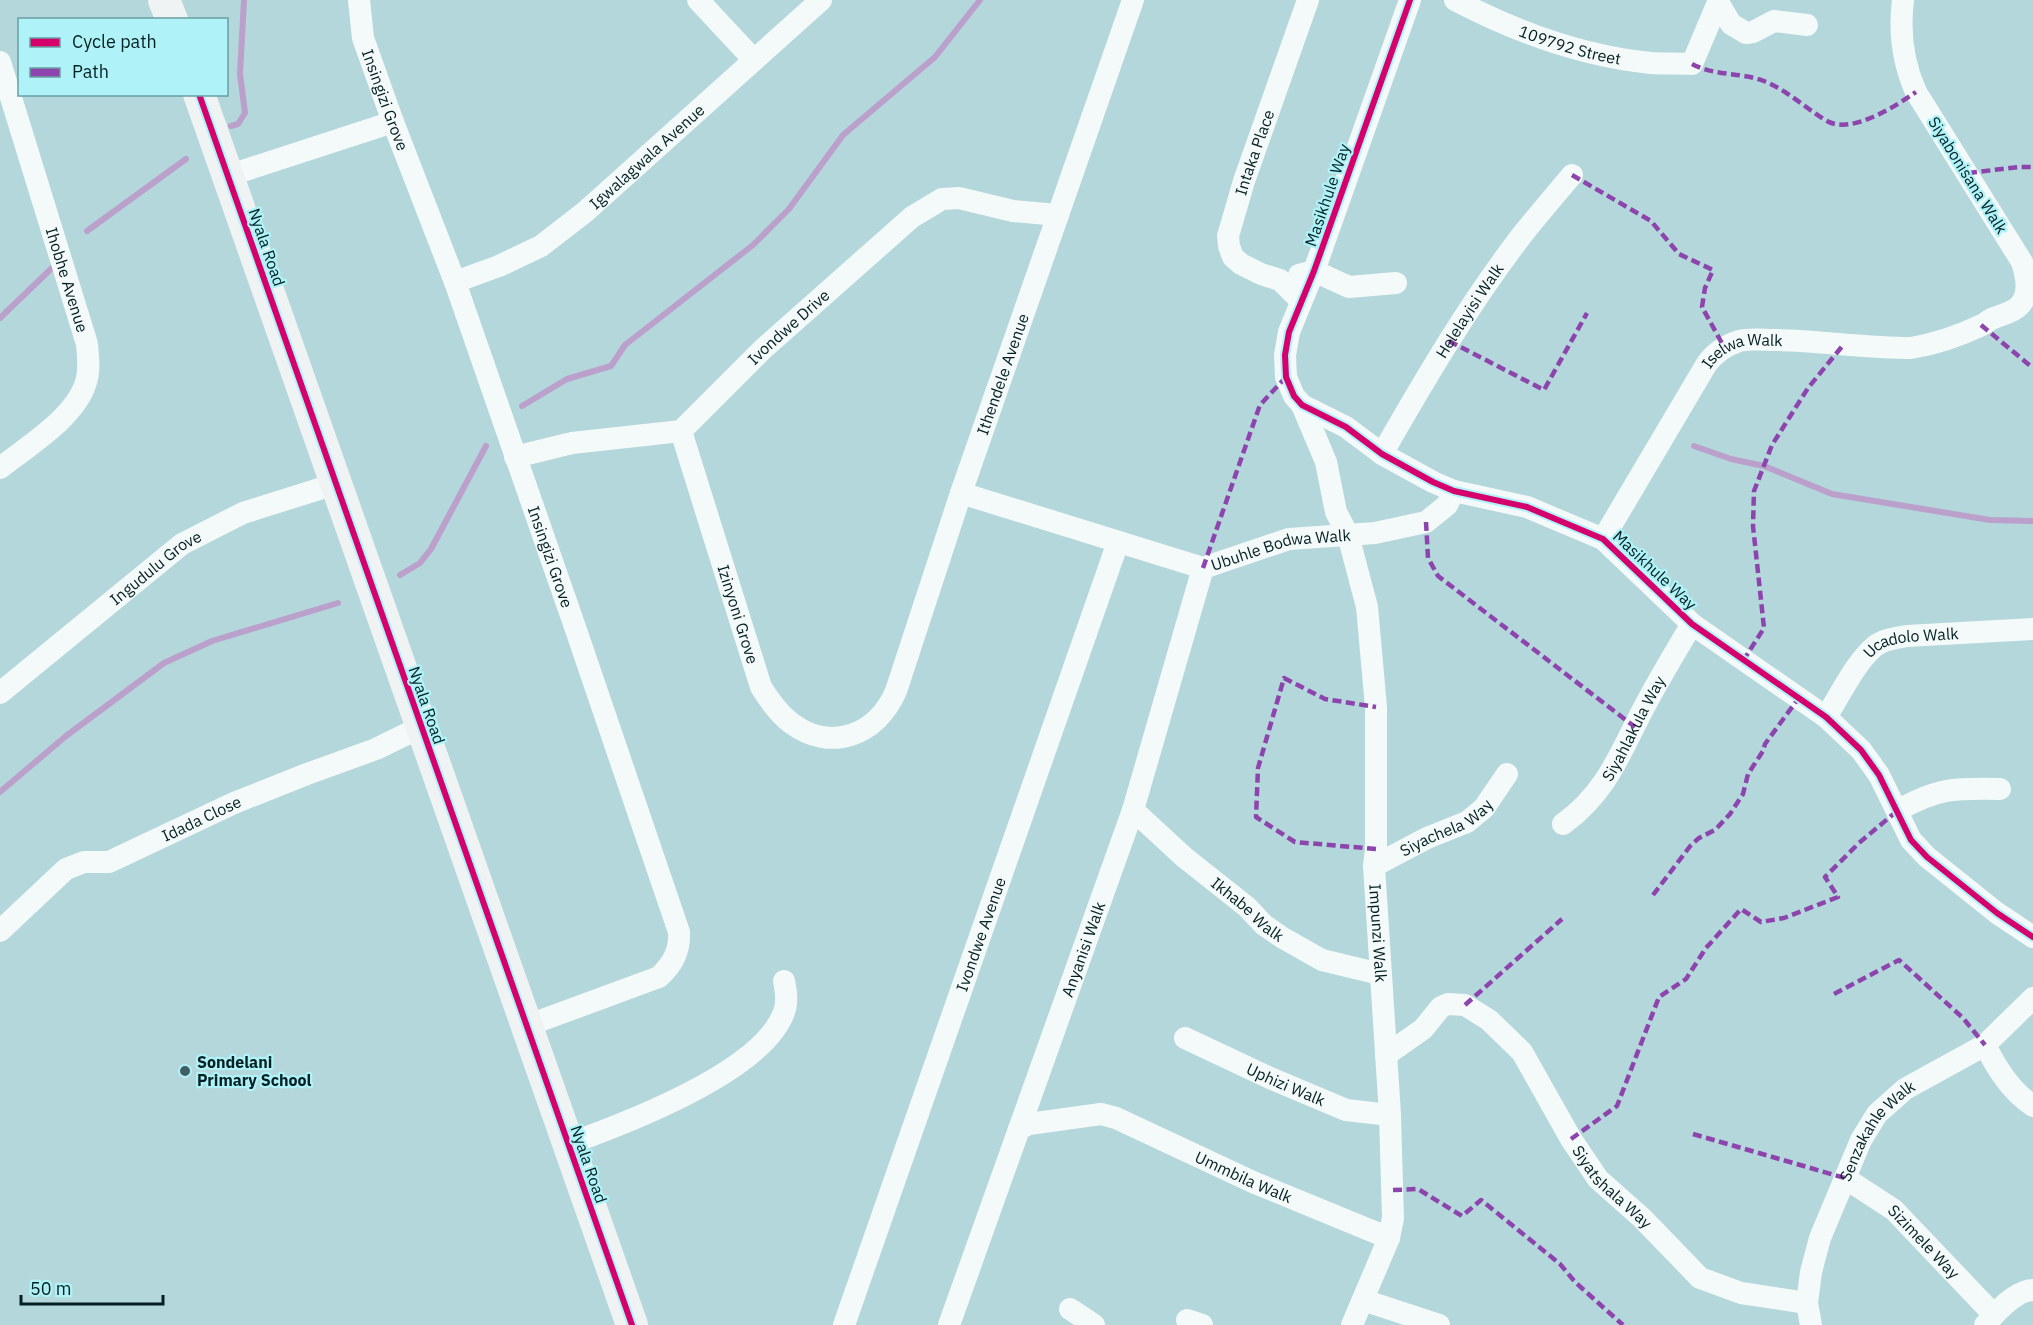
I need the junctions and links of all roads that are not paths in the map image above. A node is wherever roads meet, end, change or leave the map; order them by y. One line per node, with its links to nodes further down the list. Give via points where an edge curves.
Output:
1 (164, 0): 12 (street)
2 (359, 0): 18 (street, Insingizi Grove, via 363,38)
3 (698, 0): 14 (street)
4 (821, 0): 14 (street, Igwalagwala Avenue)
5 (1133, 0): 21 (street, Ithendele Avenue)
6 (1308, 0): 23 (street, Intaka Place, via 1228,236 1233,257 1241,264)
7 (1410, 0): 22 (street, Masikhule Way)
8 (1455, 0): 11 (street, 109792 Street)
9 (1903, 0): 27 (street, Siyabonisana Walk, via 1901,34 1908,76 2022,261 2027,281 2020,306)
10 (1718, 1): 11 (street, 109792 Street, via 1692,64 1650,63 1560,45 1519,31); 13 (street, via 1731,24 1746,33 1774,21)
11 (1485, 7)
12 (171, 18)
13 (1807, 25)
14 (754, 60): 24 (street, Igwalagwala Avenue, via 585,212 541,246)
15 (0, 62): 16 (street, Ihobhe Avenue)
16 (13, 82): 32 (street, Ihobhe Avenue, via 87,344 89,364 78,400 58,422)
17 (200, 96): 20 (street, Nyala Road)
18 (393, 122): 20 (street); 24 (street, Insingizi Grove)
19 (1572, 175): 30 (street, Helelayisi Walk, via 1521,236 1477,298)
20 (227, 176): 33 (street, Nyala Road)
21 (1058, 215): 29 (street, Ivondwe Drive, via 1013,211 959,198 942,199 930,205 763,349); 35 (street, Ithendele Avenue)
22 (1314, 272): 23 (street); 25 (street, via 1349,287); 26 (street, Masikhule Way)
23 (1280, 280): 26 (street, Intaka Place)
24 (454, 282): 31 (street, Insingizi Grove)
25 (1396, 283)
26 (1301, 301): 28 (street, Masikhule Way, via 1285,355 1286,377)
27 (1981, 325): 37 (street, Iselwa Walk, via 1911,348 1756,340 1741,340 1724,347 1701,373)
28 (1302, 405): 30 (street, Masikhule Way, via 1346,427); 36 (street, Impunzi Walk, via 1326,462 1336,512)
29 (681, 431): 31 (street, via 572,443); 45 (street, Izinyoni Grove, via 761,687 781,714 805,731 838,739)
30 (1382, 454): 34 (street, Masikhule Way)
31 (515, 457): 57 (street, Insingizi Grove, via 679,932 674,960 659,977)
32 (0, 468)
33 (335, 484): 42 (street, Ingudulu Grove, via 243,513 182,544); 44 (street, Nyala Road)
34 (1454, 491): 36 (street, Ubuhle Bodwa Walk, via 1447,505 1426,522); 37 (street, Masikhule Way, via 1527,507)
35 (961, 493): 38 (street, Ubuhle Bodwa Walk); 45 (street, Ithendele Avenue, via 892,701 875,722)
36 (1348, 535): 39 (street, Ubuhle Bodwa Walk, via 1289,539); 51 (street, Impunzi Walk, via 1367,608 1376,707)
37 (1603, 539): 40 (street, Masikhule Way)
38 (1118, 542): 39 (street, Ubuhle Bodwa Walk); 73 (street, Ivondwe Avenue)
39 (1203, 568): 48 (street, Anyanisi Walk)
40 (1692, 624): 43 (street, Masikhule Way); 50 (street, Siyahlakula Way, via 1614,768 1576,815)
41 (2033, 628): 43 (street, Ucadolo Walk, via 1889,639 1876,645 1865,658)
42 (0, 693)
43 (1826, 717): 49 (street, Masikhule Way, via 1861,750)
44 (421, 727): 52 (street, Idada Close, via 376,749 234,803 109,862 84,862 66,869); 57 (street, Nyala Road)
45 (855, 734)
46 (1507, 774): 51 (street, Siyachela Way, via 1484,808 1467,822)
47 (2000, 789): 49 (street, via 1948,789)
48 (1133, 810): 54 (street, Ikhabe Walk, via 1283,938 1322,960); 63 (street, Anyanisi Walk)
49 (1897, 811): 53 (street, Masikhule Way, via 1911,840 1927,857)
50 (1563, 824)
51 (1374, 866): 54 (street, Impunzi Walk)
52 (0, 932)
53 (2033, 937)
54 (1380, 974): 60 (street, Impunzi Walk)
55 (784, 981): 64 (street, via 782,1017 754,1052 678,1100)
56 (2033, 998): 59 (street, Senzakahle Walk)
57 (526, 1026): 64 (street, Nyala Road)
58 (1185, 1038): 62 (street, Uphizi Walk, via 1346,1110)
59 (1985, 1045): 61 (street, via 1999,1072); 65 (street, Senzakahle Walk, via 1905,1089 1876,1114)
60 (1386, 1055): 62 (street, Impunzi Walk); 70 (street, Siyatshala Way, via 1423,1029 1441,1007 1465,1005 1489,1020 1522,1052 1598,1179 1700,1278)
61 (2033, 1106)
62 (1390, 1115): 66 (street, Impunzi Walk, via 1393,1218)
63 (1019, 1129): 66 (street, Ummbila Walk, via 1029,1124 1101,1114 1116,1118 1256,1183); 74 (street, Anyanisi Walk)
64 (568, 1144): 72 (street, Nyala Road)
65 (1845, 1178): 70 (street, Senzakahle Walk, via 1820,1238 1811,1272); 71 (street, Sizimele Way, via 1894,1210)
66 (1389, 1238): 68 (street, Impunzi Walk)
67 (2033, 1290): 71 (street, via 2026,1290)
68 (1363, 1300): 76 (street, Impunzi Walk); 77 (street)
69 (1071, 1309): 75 (street)
70 (1812, 1318)
71 (1989, 1320)
72 (632, 1325)
73 (844, 1325)
74 (949, 1325)
75 (1094, 1325)
76 (1352, 1325)
77 (1439, 1325)

